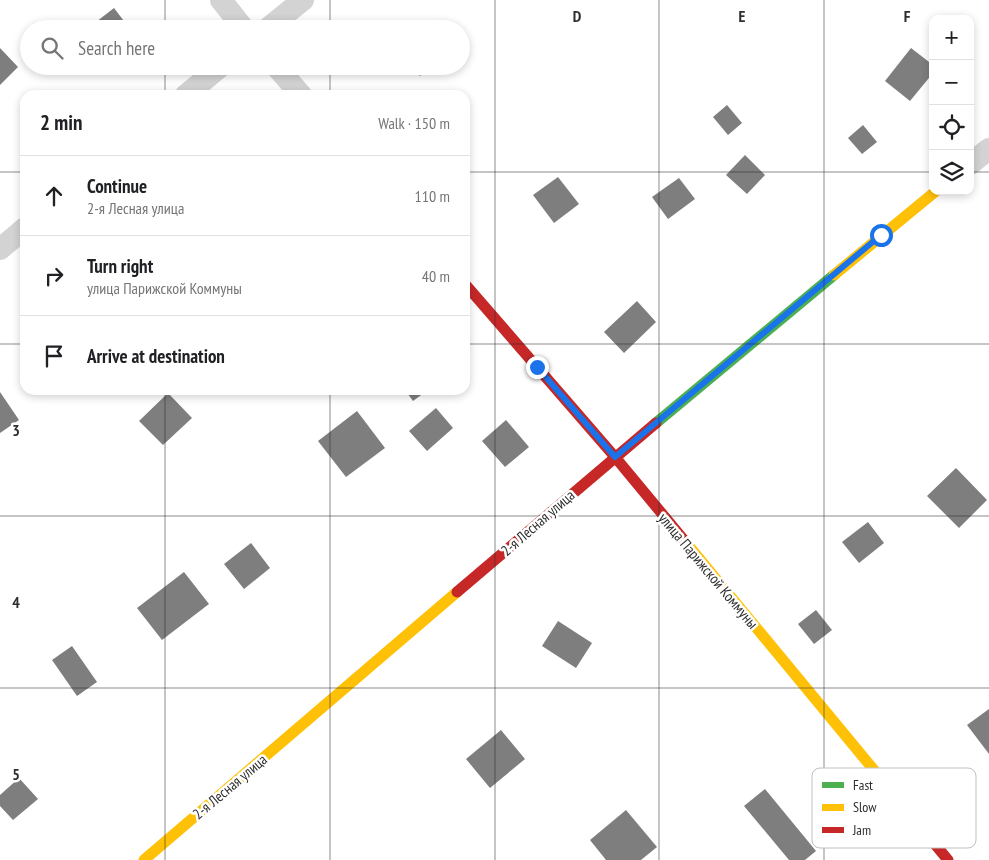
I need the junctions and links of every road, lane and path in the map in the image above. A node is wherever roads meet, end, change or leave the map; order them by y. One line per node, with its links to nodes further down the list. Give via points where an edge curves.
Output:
1 (221, 0): 3 (street)
2 (303, 0): 4 (street)
3 (237, 20)
4 (278, 20)
5 (210, 75): 7 (street)
6 (284, 75): 8 (street)
7 (192, 90)
8 (297, 90)
9 (989, 149): 10 (street)
10 (974, 161)
11 (931, 195): 15 (street, 2-я Лесная улица)
12 (20, 232): 13 (street)
13 (0, 249)
14 (470, 290): 15 (street, улица Парижской Коммуны)
15 (615, 457): 16 (street, улица Парижской Коммуны); 18 (street, 2-я Лесная улица)
16 (872, 768)
17 (938, 848): 19 (street, улица Парижской Коммуны)
18 (144, 860)
19 (948, 860)

